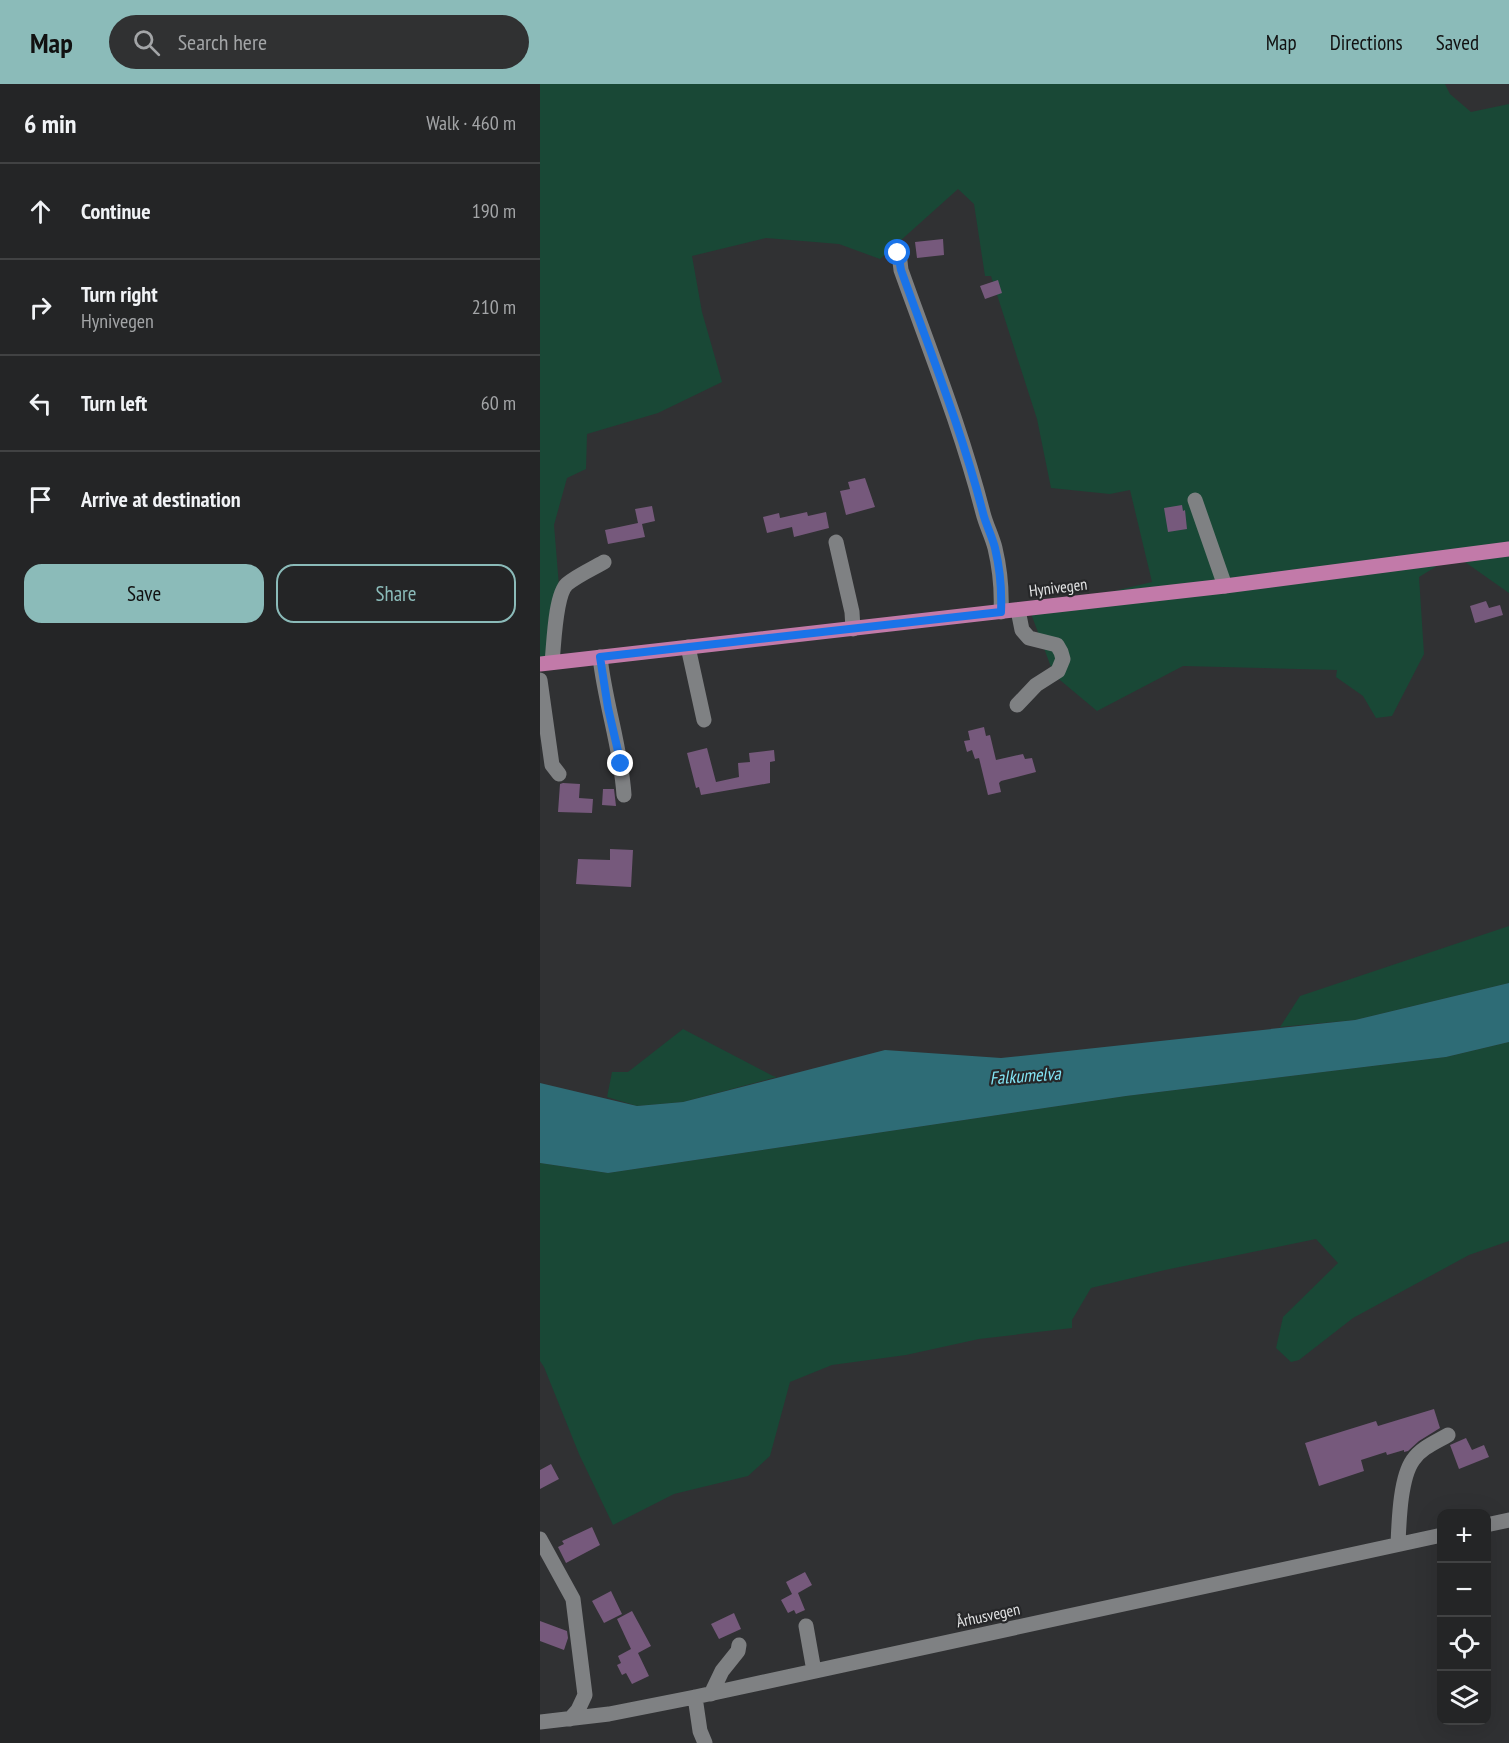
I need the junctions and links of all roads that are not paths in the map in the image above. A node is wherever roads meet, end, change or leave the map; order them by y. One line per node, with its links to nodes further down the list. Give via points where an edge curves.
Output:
1 (898, 253): 8 (street, via 995,548)
2 (1194, 500): 6 (street)
3 (836, 542): 9 (street)
4 (1509, 549): 6 (main road, Hynivegen)
5 (604, 562): 12 (street, via 563,589)
6 (1225, 585): 7 (main road, Hynivegen)
7 (1018, 610): 8 (main road, Hynivegen); 14 (street, via 1022,630 1029,638 1056,645 1063,659 1058,671 1036,685)
8 (1001, 612): 9 (main road, Hynivegen)
9 (853, 628): 10 (main road, Hynivegen)
10 (688, 647): 11 (main road, Hynivegen); 15 (street)
11 (600, 657): 12 (main road, Hynivegen); 17 (street)
12 (546, 663)
13 (540, 680): 16 (street, via 552,765)
14 (1017, 705)
15 (704, 720)
16 (559, 774)
17 (624, 795)
18 (1448, 1436): 23 (street, via 1421,1451 1408,1470)
19 (1509, 1520): 20 (street)
20 (1491, 1524)
21 (1437, 1536): 23 (street, Århusvegen)
22 (540, 1539): 28 (street, via 573,1599)
23 (1398, 1544): 26 (street, Århusvegen)
24 (806, 1626): 26 (street)
25 (739, 1645): 27 (street)
26 (814, 1671): 27 (street, Århusvegen)
27 (711, 1694): 29 (street, Århusvegen)
28 (585, 1695): 30 (street); 31 (street)
29 (695, 1697): 30 (street, Århusvegen, via 668,1696); 33 (street)
30 (609, 1714): 31 (street, Århusvegen)
31 (570, 1719): 32 (street, Århusvegen)
32 (540, 1722)
33 (705, 1743)

